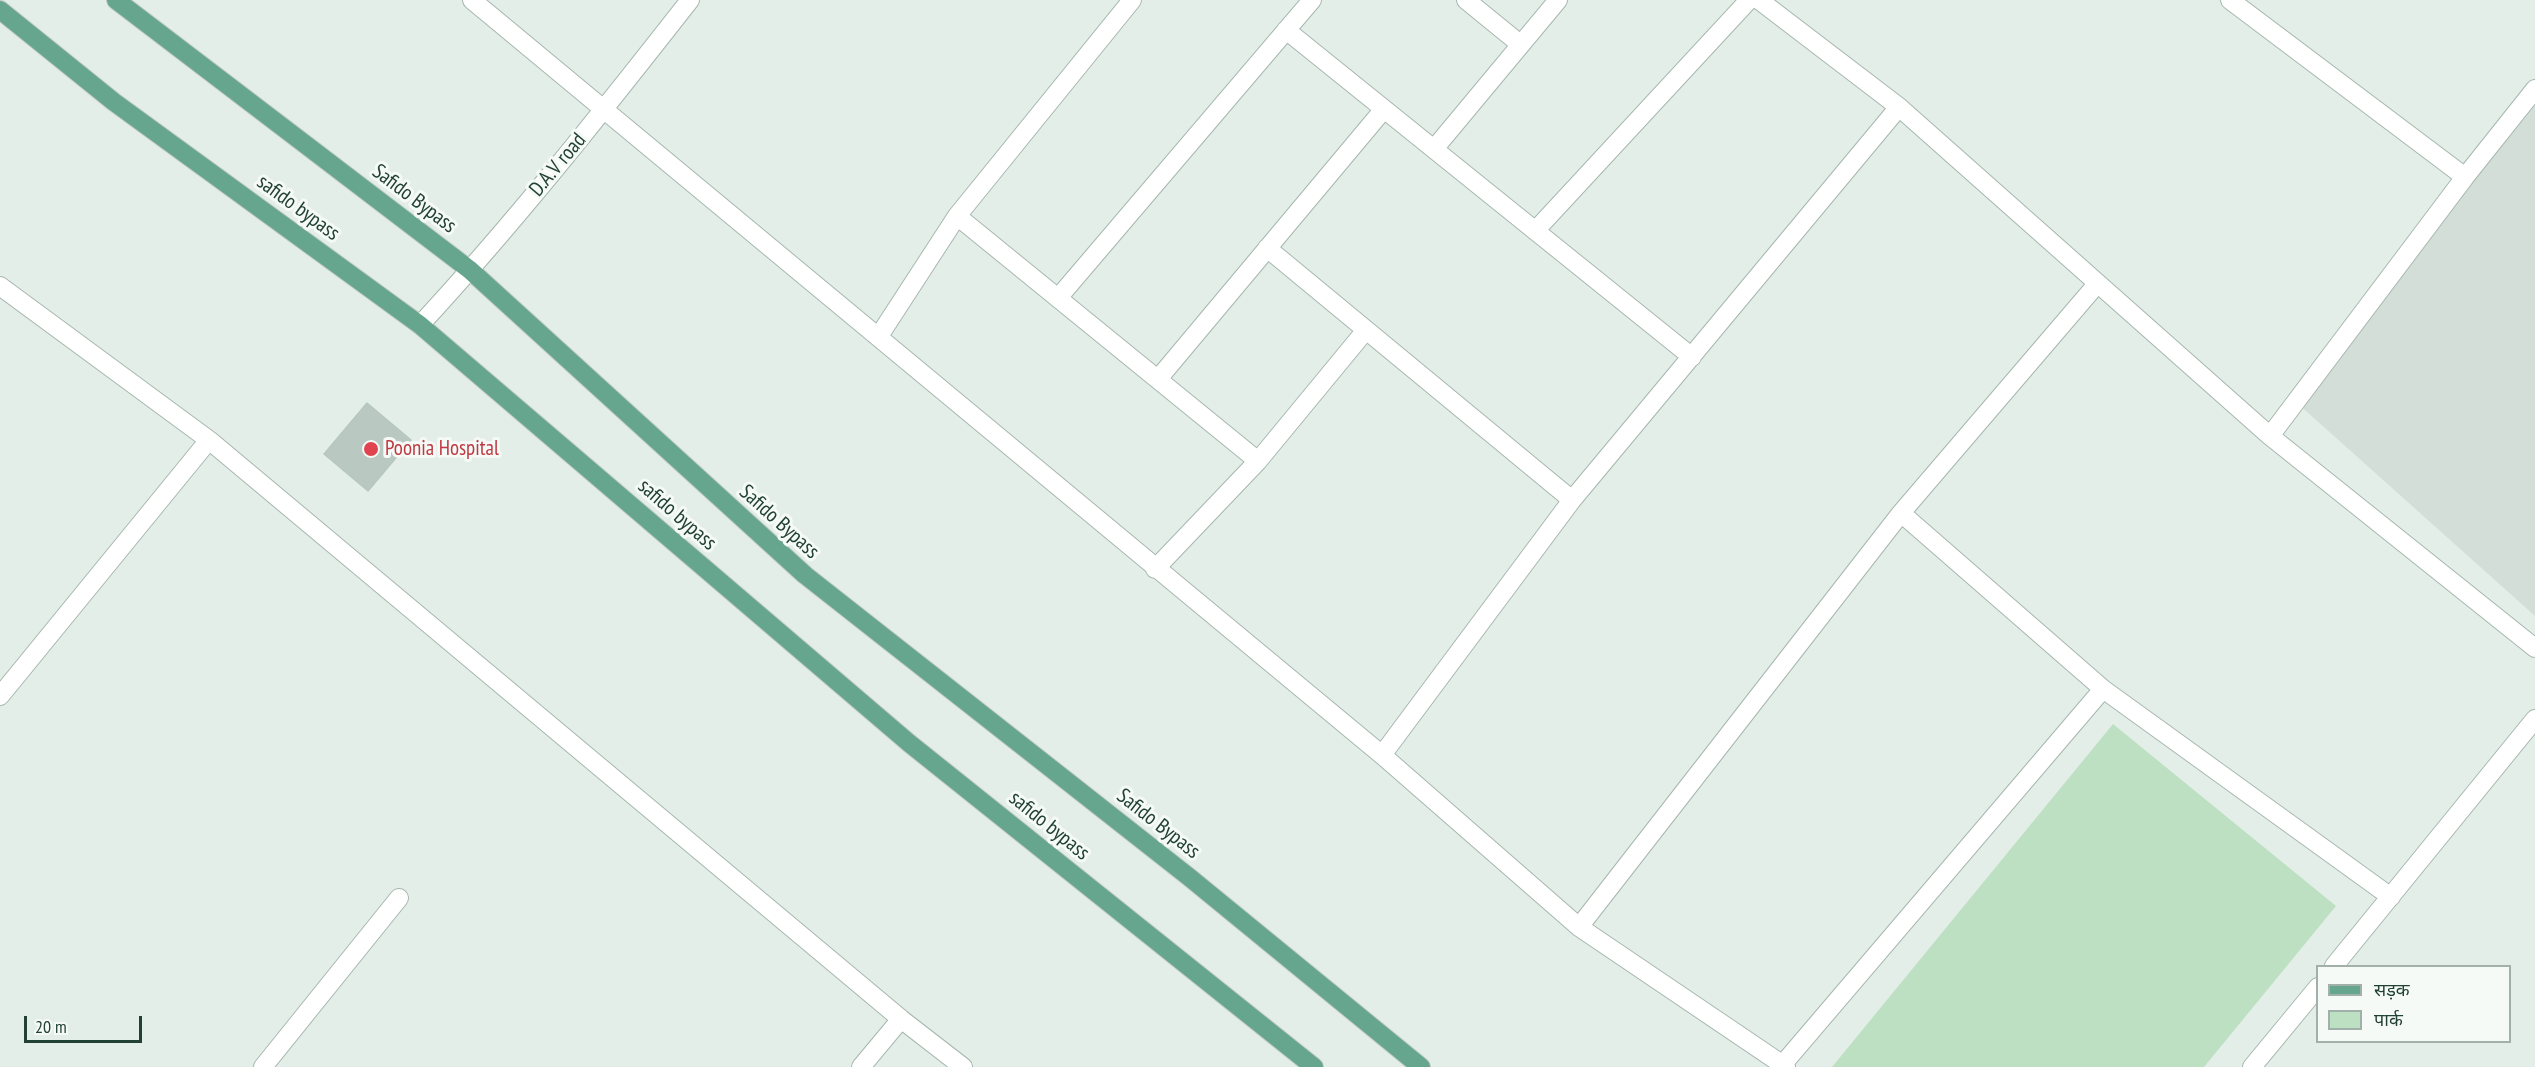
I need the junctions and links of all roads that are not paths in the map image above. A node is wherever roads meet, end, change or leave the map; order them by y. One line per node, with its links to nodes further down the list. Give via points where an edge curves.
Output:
1 (116, 0): 23 (main road, Safido Bypass)
2 (472, 0): 17 (street)
3 (690, 0): 17 (street, D.A.V road)
4 (1132, 0): 20 (street)
5 (1312, 0): 12 (street)
6 (1466, 0): 13 (street)
7 (1558, 0): 13 (street)
8 (1749, 0): 21 (street)
9 (1759, 0): 15 (street)
10 (2232, 1): 19 (street)
11 (0, 10): 27 (main road, safido bypass, via 114,102)
12 (1286, 30): 16 (street); 26 (street)
13 (1520, 44): 18 (street)
14 (2535, 89): 19 (street)
15 (1899, 107): 24 (street); 30 (street)
16 (1384, 109): 18 (street); 22 (street)
17 (603, 111): 23 (street, D.A.V road); 29 (street)
18 (1434, 149): 21 (street)
19 (2465, 177): 32 (street)
20 (957, 216): 26 (street); 29 (street)
21 (1536, 231): 30 (street)
22 (1267, 249): 28 (street); 31 (street)
23 (470, 270): 27 (street, D.A.V road); 54 (main road, Safido Bypass, via 805,575 1189,877)
24 (2097, 284): 32 (street); 36 (street)
25 (0, 286): 33 (street)
26 (1058, 298): 31 (street)
27 (420, 324): 53 (main road, safido bypass, via 909,743)
28 (1366, 330): 34 (street); 35 (street)
29 (879, 336): 37 (street)
30 (1692, 357): 35 (street)
31 (1158, 379): 34 (street)
32 (2270, 436): 38 (street)
33 (209, 440): 40 (street); 48 (street)
34 (1258, 461): 37 (street)
35 (1572, 500): 42 (street)
36 (1901, 513): 39 (street); 45 (street)
37 (1155, 569): 42 (street)
38 (2535, 648)
39 (2103, 689): 43 (street); 49 (street)
40 (0, 696)
41 (2535, 719): 43 (street)
42 (1382, 755): 45 (street)
43 (2391, 897): 46 (street)
44 (399, 898): 50 (street)
45 (1579, 927): 49 (street)
46 (2335, 965)
47 (2316, 989): 55 (street)
48 (901, 1019): 51 (street); 52 (street)
49 (1784, 1066)
50 (262, 1067)
51 (861, 1067)
52 (963, 1067)
53 (1314, 1067)
54 (1421, 1067)
55 (2252, 1067)

